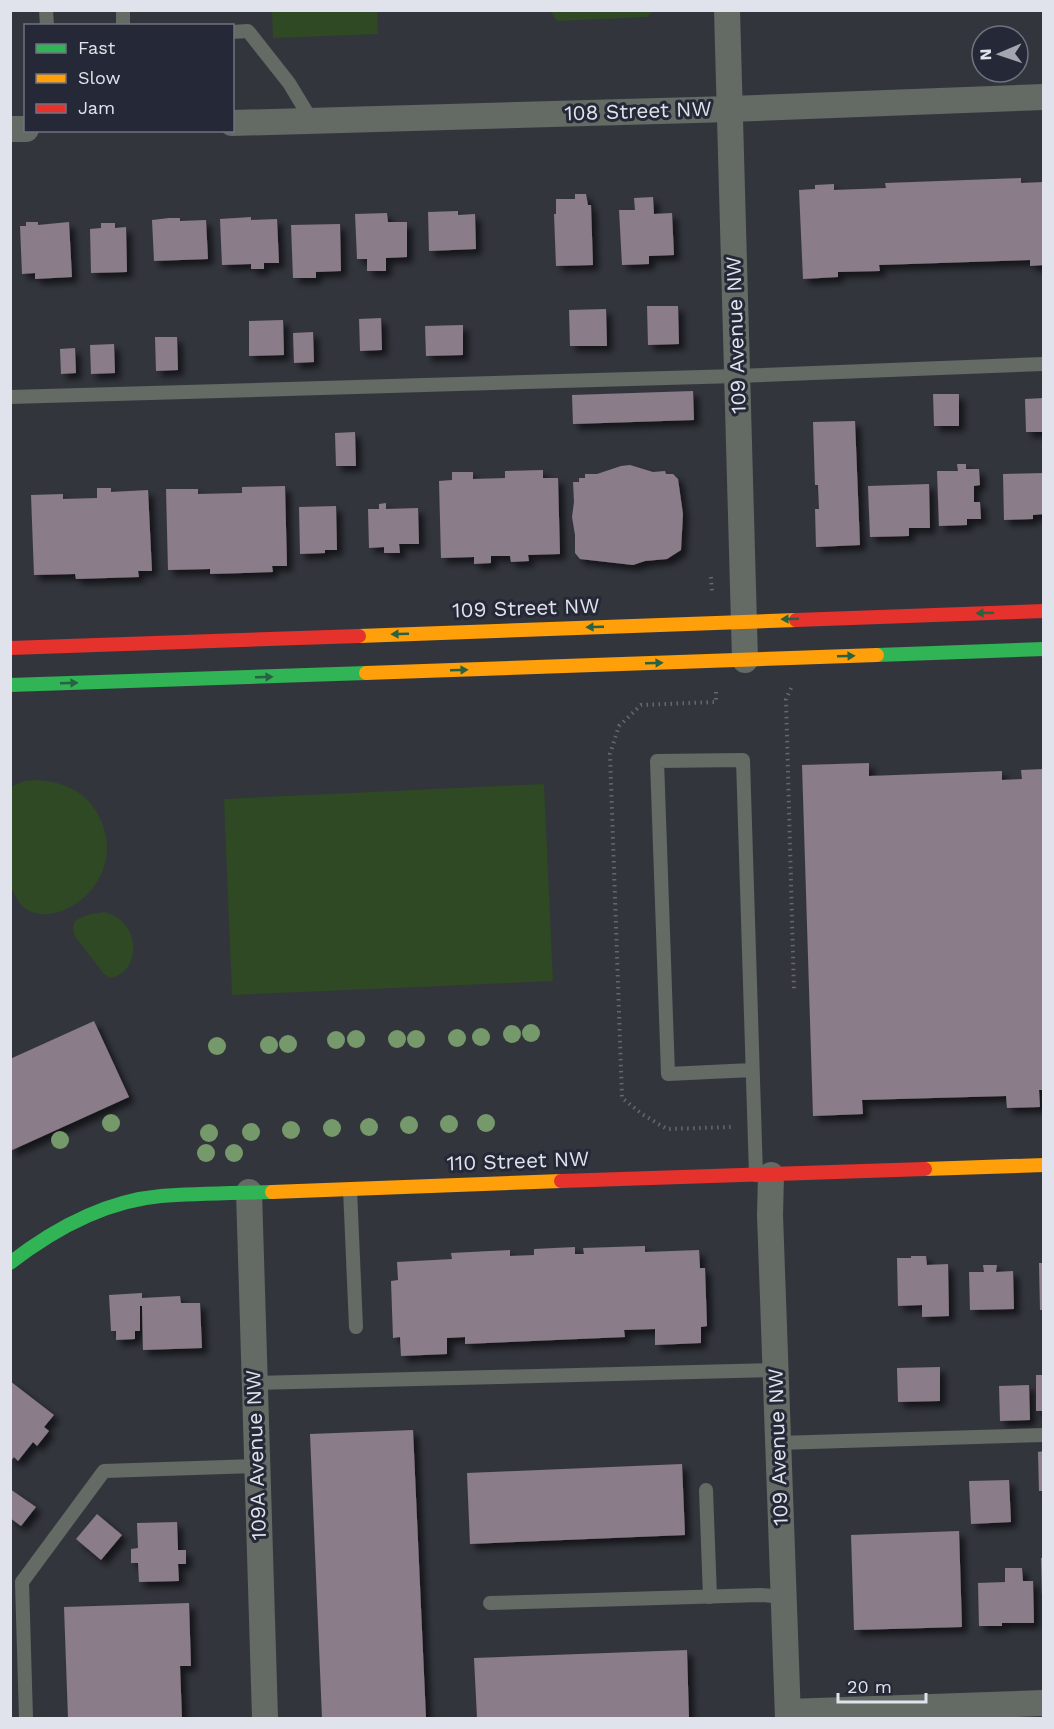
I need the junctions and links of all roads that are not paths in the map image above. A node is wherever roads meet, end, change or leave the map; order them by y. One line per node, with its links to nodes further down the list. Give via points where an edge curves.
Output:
1 (727, 10): 4 (street, 109 Avenue NW)
2 (234, 32): 5 (lane, via 248,31 289,83)
3 (1044, 97): 4 (street, 108 Street NW)
4 (730, 109): 5 (street, 108 Street NW); 8 (street, 109 Avenue NW)
5 (312, 121): 6 (street, 108 Street NW)
6 (234, 123)
7 (1044, 364): 8 (lane)
8 (737, 376): 9 (lane); 11 (street, 109 Avenue NW)
9 (10, 397)
10 (1044, 610): 11 (main road, 109 Street NW, one-way to 11)
11 (744, 621): 12 (main road, 109 Street NW, one-way to 12); 14 (street, 109 Avenue NW)
12 (10, 648)
13 (1044, 649): 14 (main road, one-way to 13)
14 (745, 660): 15 (main road, one-way to 14)
15 (10, 685)
16 (752, 1071): 16 (lane, via 743,760 657,760 668,1074); 18 (lane)
17 (1044, 1165): 18 (main road, 110 Street NW)
18 (763, 1175): 19 (main road, 110 Street NW); 23 (street, 109 Avenue NW, via 770,1215)
19 (350, 1189): 20 (main road, 110 Street NW); 22 (lane)
20 (249, 1192): 21 (main road, 110 Street NW, via 159,1196 125,1202 61,1227); 24 (street, 109A Avenue NW)
21 (10, 1263)
22 (356, 1327)
23 (776, 1370): 24 (lane); 26 (street, 109 Avenue NW)
24 (254, 1383): 27 (street, 109A Avenue NW)
25 (1044, 1435): 26 (lane)
26 (778, 1443): 30 (street, 109 Avenue NW)
27 (256, 1466): 34 (lane, via 104,1471 22,1581); 35 (street, 109A Avenue NW)
28 (706, 1490): 29 (lane)
29 (710, 1597): 30 (lane); 31 (lane)
30 (784, 1597): 33 (street, 109 Avenue NW)
31 (490, 1603)
32 (1044, 1703): 33 (street)
33 (788, 1715)
34 (26, 1719)
35 (265, 1719)

